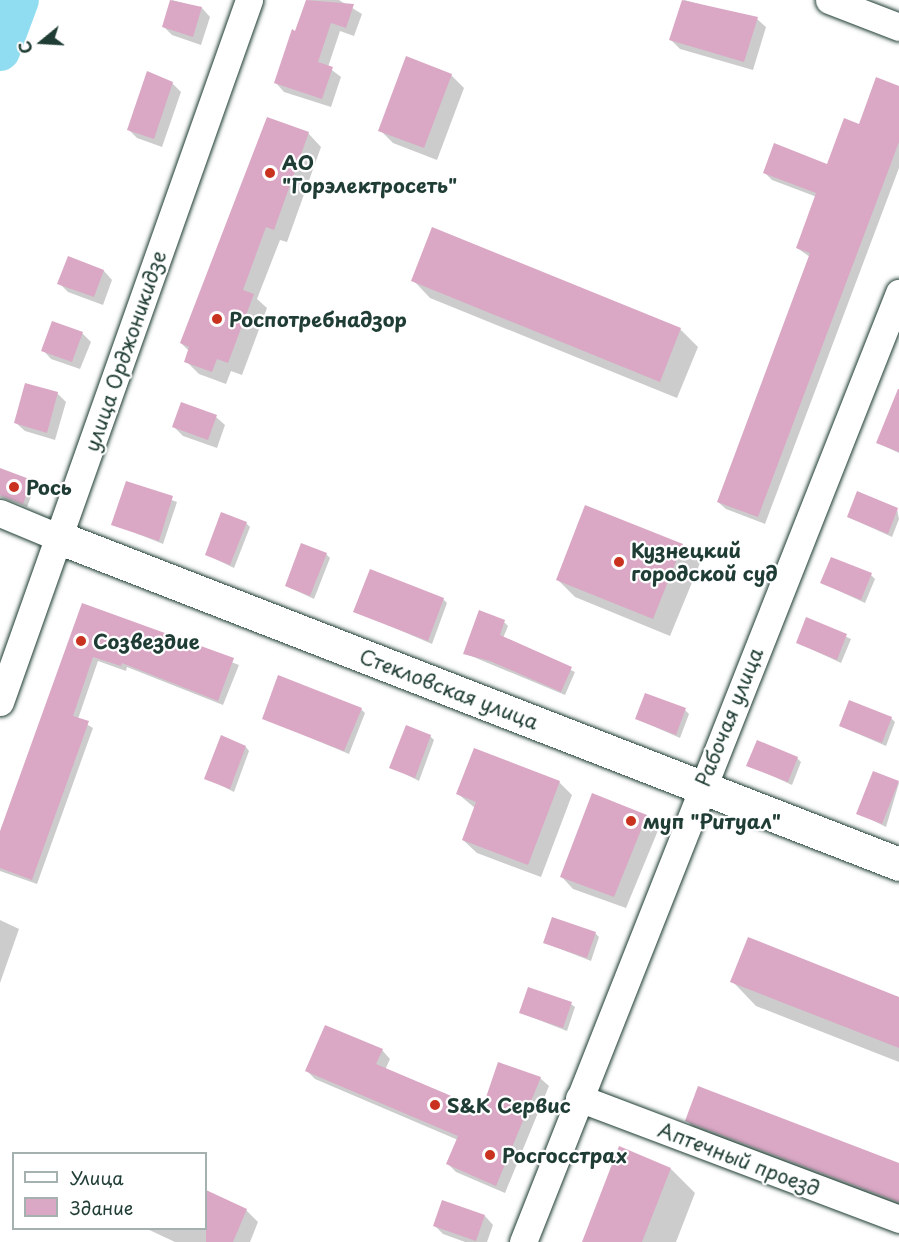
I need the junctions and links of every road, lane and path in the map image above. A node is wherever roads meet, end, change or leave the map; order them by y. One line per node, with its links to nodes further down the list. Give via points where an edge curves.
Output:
1 (249, 0): 6 (street, улица Орджоникидзе)
2 (829, 0): 3 (street)
3 (899, 27)
4 (899, 293): 8 (street, Рабочая улица)
5 (0, 513): 6 (street, Стекловская улица)
6 (60, 538): 7 (street, улица Орджоникидзе); 8 (street, Стекловская улица)
7 (0, 702)
8 (701, 786): 9 (street, Стекловская улица); 10 (street, Рабочая улица)
9 (899, 864)
10 (579, 1098): 11 (street, Аптечный проезд); 12 (street, Рабочая улица)
11 (899, 1219)
12 (523, 1242)

